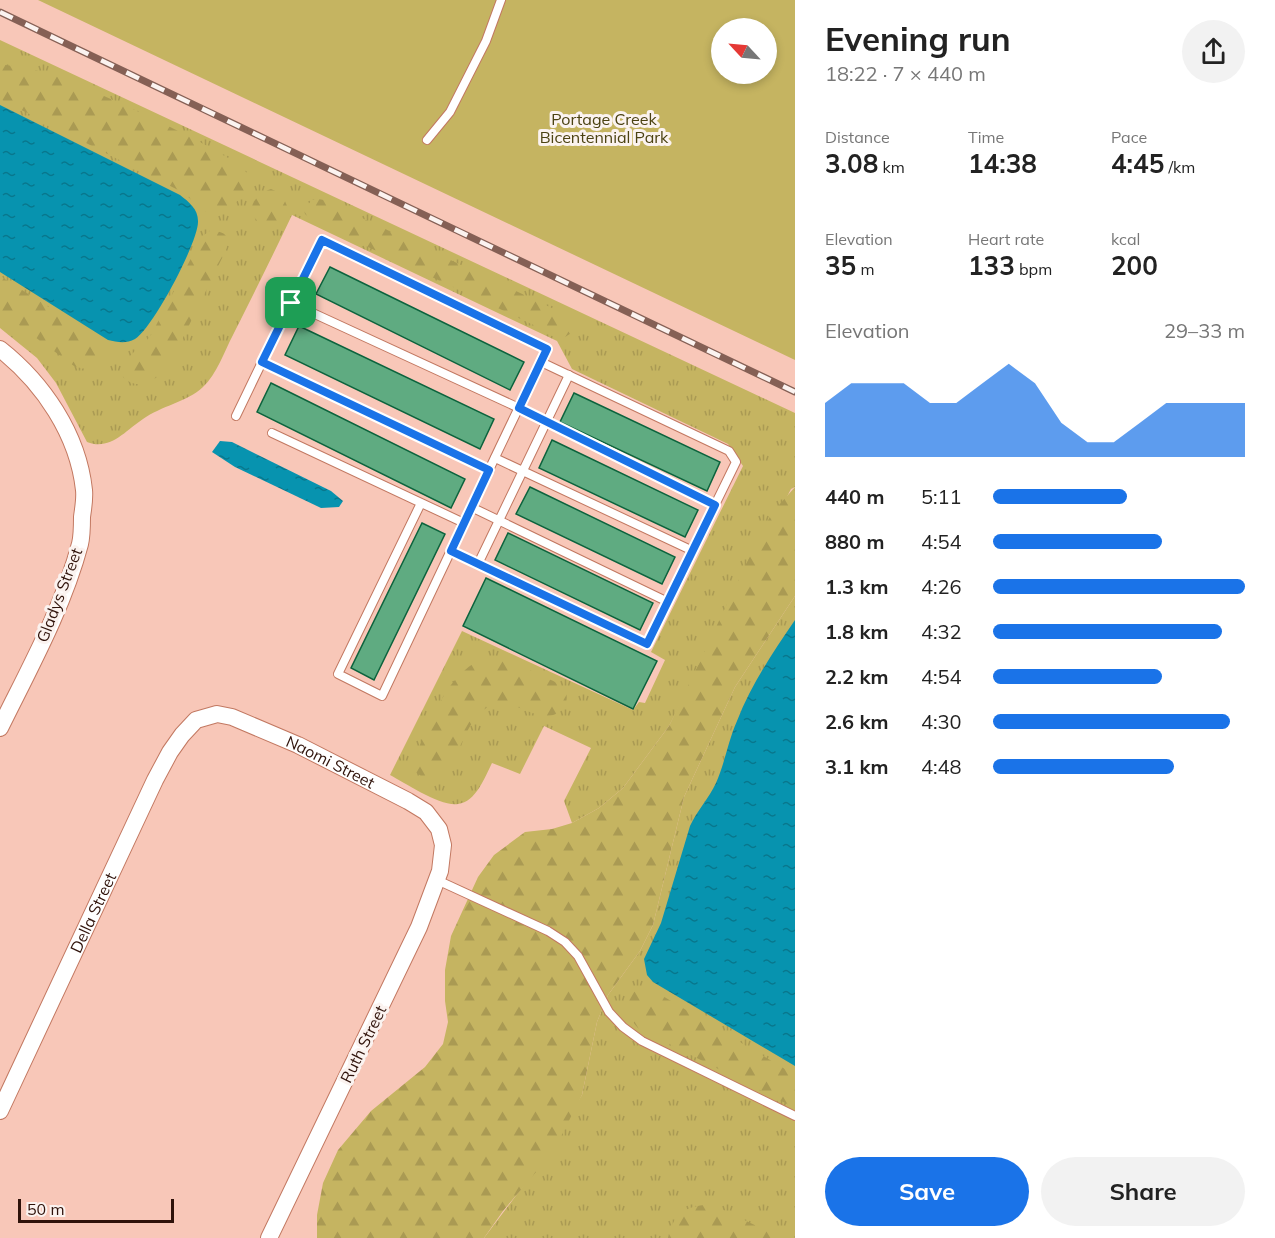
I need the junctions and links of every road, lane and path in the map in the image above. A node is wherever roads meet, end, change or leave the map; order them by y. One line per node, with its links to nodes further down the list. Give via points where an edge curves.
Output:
1 (501, 0): 2 (lane, via 486,41 450,112)
2 (427, 140)
3 (291, 303): 5 (lane); 6 (lane, via 322,240 547,349); 8 (lane)
4 (0, 349): 25 (street, Gladys Street, via 43,391 77,457 85,492 80,542 61,598)
5 (262, 362): 9 (lane); 13 (lane)
6 (541, 362): 7 (lane); 8 (lane)
7 (569, 375): 10 (lane); 16 (lane, via 729,451 736,462)
8 (519, 408): 10 (lane); 12 (lane)
9 (236, 416)
10 (546, 422): 14 (lane); 16 (lane)
11 (272, 432): 15 (lane)
12 (495, 458): 13 (lane); 14 (lane)
13 (489, 470): 17 (lane)
14 (523, 471): 18 (lane); 21 (lane)
15 (421, 503): 19 (lane); 20 (lane, via 338,674 382,696)
16 (715, 505): 21 (lane)
17 (471, 507): 18 (lane); 19 (lane)
18 (500, 520): 22 (lane); 23 (lane)
19 (464, 523): 20 (lane)
20 (451, 551): 22 (lane)
21 (693, 551): 23 (lane)
22 (478, 564): 23 (lane, via 647,644)
23 (668, 602)
24 (196, 720): 26 (street, Naomi Street, via 217,714 232,717 388,790 426,812 439,829); 28 (street, Della Street, via 182,735 155,780)
25 (0, 728)
26 (443, 845): 27 (street, Ruth Street)
27 (437, 880): 29 (lane, via 565,942 578,956 609,1012 642,1041); 30 (street, Ruth Street, via 419,927)
28 (0, 1111)
29 (795, 1116)
30 (269, 1238)

